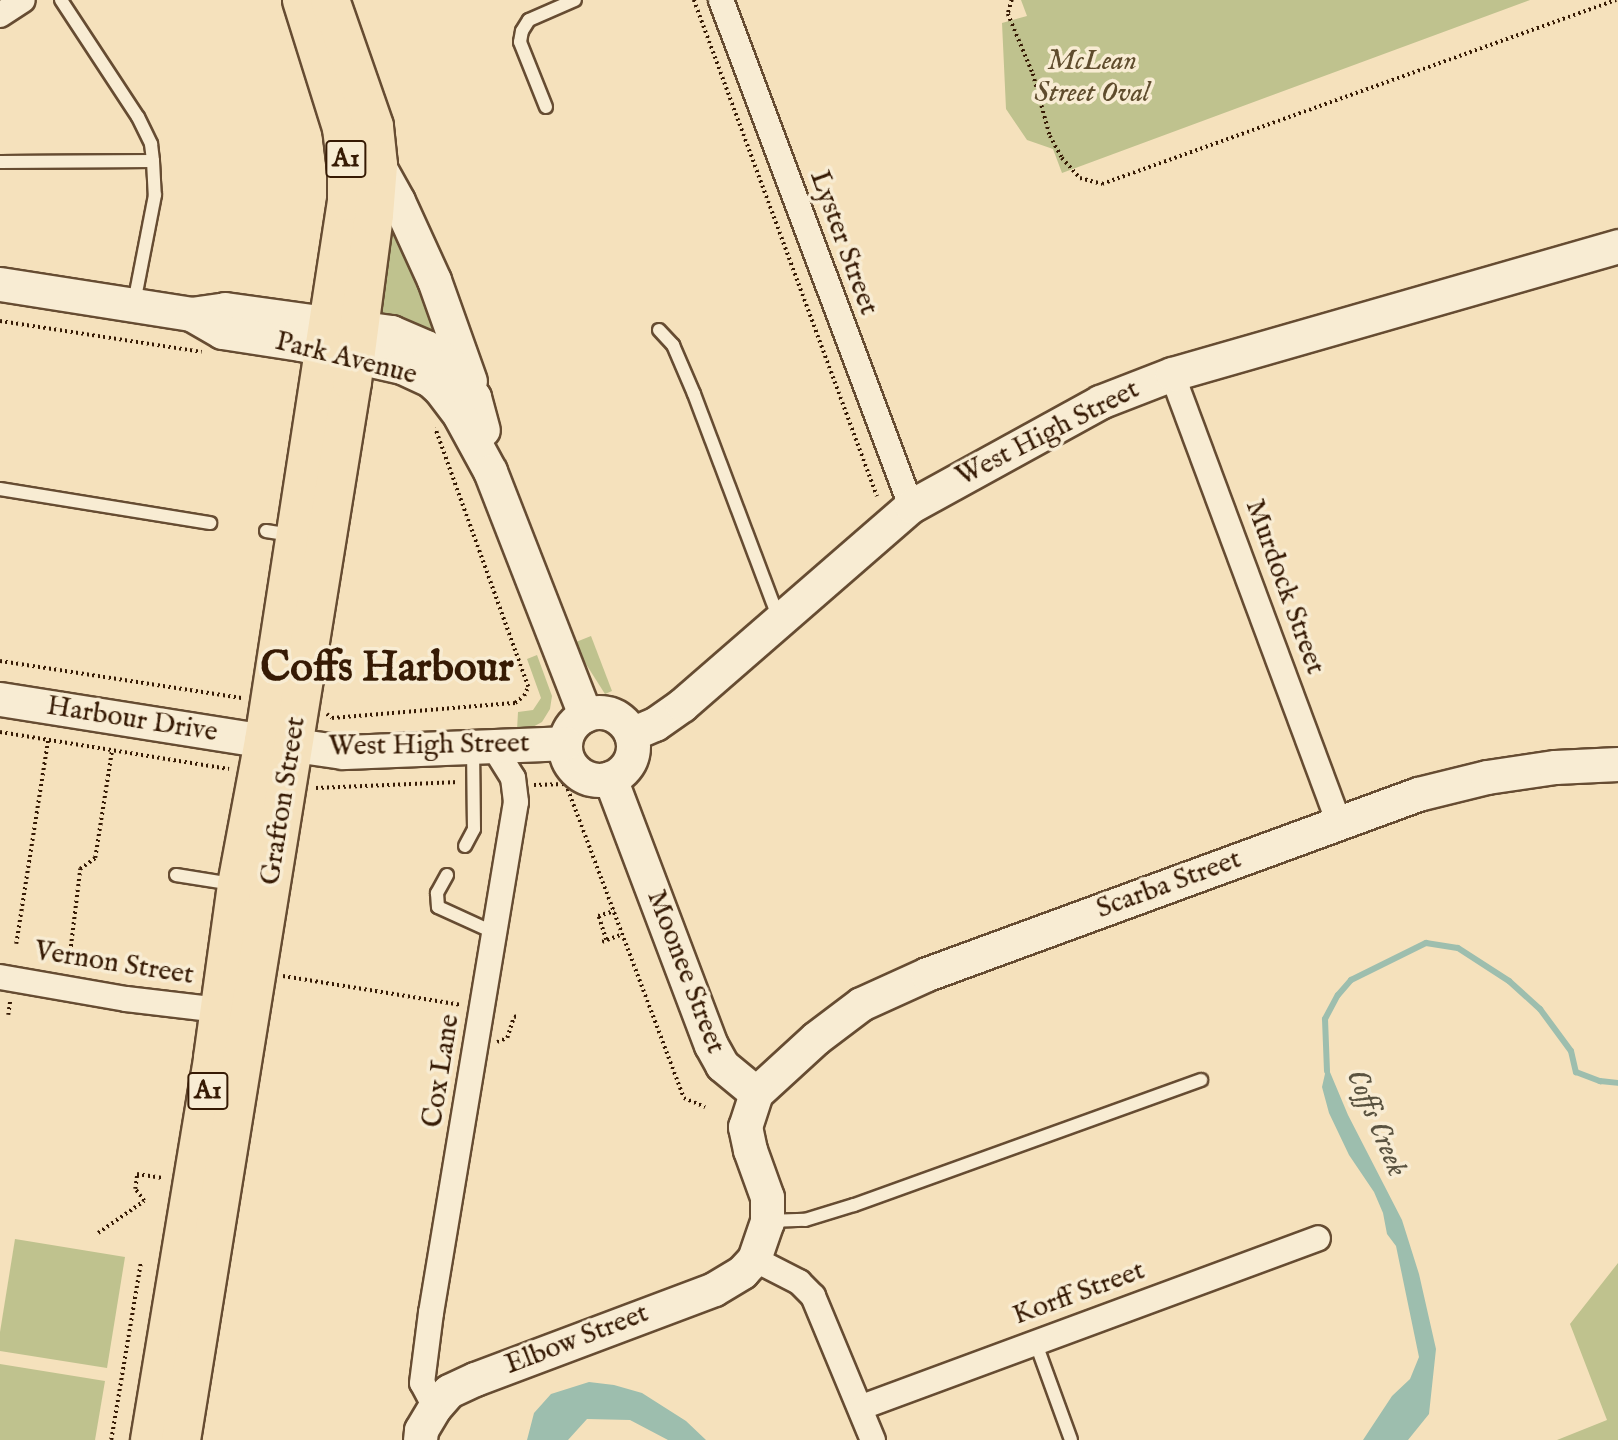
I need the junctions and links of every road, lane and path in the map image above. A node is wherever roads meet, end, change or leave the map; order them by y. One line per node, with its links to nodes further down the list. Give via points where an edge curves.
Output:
1 (23, 0): 11 (street)
2 (61, 0): 14 (lane, via 138,117 151,144)
3 (282, 0): 12 (street)
4 (302, 0): 12 (highway, Grafton Street / A1)
5 (330, 0): 16 (highway, Grafton Street / A1, via 369,105)
6 (575, 0): 13 (lane, via 529,20 522,31 520,42)
7 (694, 0): 29 (path)
8 (721, 0): 30 (street, Lyster Street)
9 (1012, 0): 10 (path, via 1009,15 1051,136 1080,178 1102,184)
10 (1616, 0)
11 (0, 15)
12 (321, 57): 22 (highway, Grafton Street / A1, via 342,128 347,170)
13 (546, 107)
14 (153, 161): 15 (lane); 19 (lane, via 155,195)
15 (0, 162)
16 (378, 165): 22 (highway, Grafton Street / A1); 25 (street, via 434,280)
17 (1618, 246): 24 (street, West High Street)
18 (0, 284): 19 (street, Park Avenue)
19 (134, 305): 22 (street, Park Avenue, via 191,314 225,309)
20 (0, 321): 23 (path)
21 (660, 330): 32 (lane, via 673,345 687,376)
22 (342, 339): 25 (street, Park Avenue, via 406,337 437,353); 27 (street, Park Avenue, via 430,380 460,416); 41 (highway, Grafton Street / A1); 41 (highway, Grafton Street / A1, via 281,533)
23 (206, 353)
24 (1172, 374): 30 (street, West High Street, via 1100,402); 51 (street, Murdock Street)
25 (474, 397): 27 (street, Park Avenue)
26 (433, 422): 36 (path, West High Street, via 527,677 524,696 515,703 332,718)
27 (490, 471): 37 (street)
28 (0, 489): 31 (lane)
29 (877, 496)
30 (911, 506): 32 (street, West High Street)
31 (210, 523)
32 (779, 619): 39 (street, West High Street, via 682,705)
33 (0, 661): 35 (path, Harbour Drive)
34 (0, 699): 41 (street, Harbour Drive)
35 (244, 699)
36 (321, 710)
37 (584, 715): 39 (street, via 613,715); 42 (street, via 571,727)
38 (0, 732): 40 (path, Harbour Drive)
39 (631, 734): 47 (street, via 632,754 627,765)
40 (48, 740): 44 (path, Harbour Drive); 59 (path)
41 (279, 743): 43 (street, West High Street, via 343,752); 55 (highway, Grafton Street / A1); 83 (highway, Grafton Street / A1)
42 (565, 743): 43 (street, West High Street); 47 (street, via 570,764 578,773 598,780)
43 (484, 748): 48 (lane); 57 (street, Cox Lane, via 513,778 516,802)
44 (111, 750): 46 (path, Harbour Drive); 60 (path, via 95,858 80,869)
45 (1618, 764): 51 (street, Scarba Street, via 1487,777 1418,794)
46 (232, 770)
47 (610, 778): 70 (street, Moonee Street, via 711,1045 722,1065)
48 (474, 781): 50 (path, West High Street, via 317,788); 52 (lane, via 474,829)
49 (530, 785): 56 (path, via 566,784)
50 (310, 793)
51 (1339, 822): 70 (street, Scarba Street, via 927,974 861,1004)
52 (465, 846)
53 (176, 875): 55 (lane)
54 (447, 875): 57 (lane, via 437,893 438,907)
55 (237, 885): 65 (highway, Grafton Street / A1)
56 (614, 911): 58 (path); 58 (path, via 598,916 604,941)
57 (495, 933): 79 (street, Cox Lane, via 424,1367 422,1383)
58 (622, 934): 71 (path, via 684,1098)
59 (16, 944)
60 (70, 952)
61 (283, 976): 64 (path)
62 (0, 977): 65 (street, Vernon Street)
63 (10, 1000): 66 (path)
64 (462, 1005)
65 (219, 1010): 82 (highway, Grafton Street / A1)
66 (8, 1015)
67 (517, 1016): 68 (path)
68 (507, 1038)
69 (1202, 1080): 73 (lane, via 854,1205 805,1220)
70 (756, 1093): 73 (street, via 745,1127 767,1198)
71 (705, 1107)
72 (165, 1178): 74 (path, via 137,1174 135,1189 144,1201)
73 (767, 1222): 76 (street)
74 (98, 1233)
75 (1318, 1238): 78 (street, Korff Street)
76 (754, 1259): 79 (street, Elbow Street, via 732,1280 714,1289 475,1379 449,1391); 80 (street, via 799,1282 813,1296)
77 (141, 1261): 81 (path)
78 (1034, 1341): 80 (street, Korff Street); 86 (lane)
79 (435, 1407): 84 (street, Elbow Street)
80 (862, 1407): 85 (street)
81 (111, 1440)
82 (150, 1440)
83 (181, 1440)
84 (420, 1440)
85 (873, 1440)
86 (1071, 1440)

